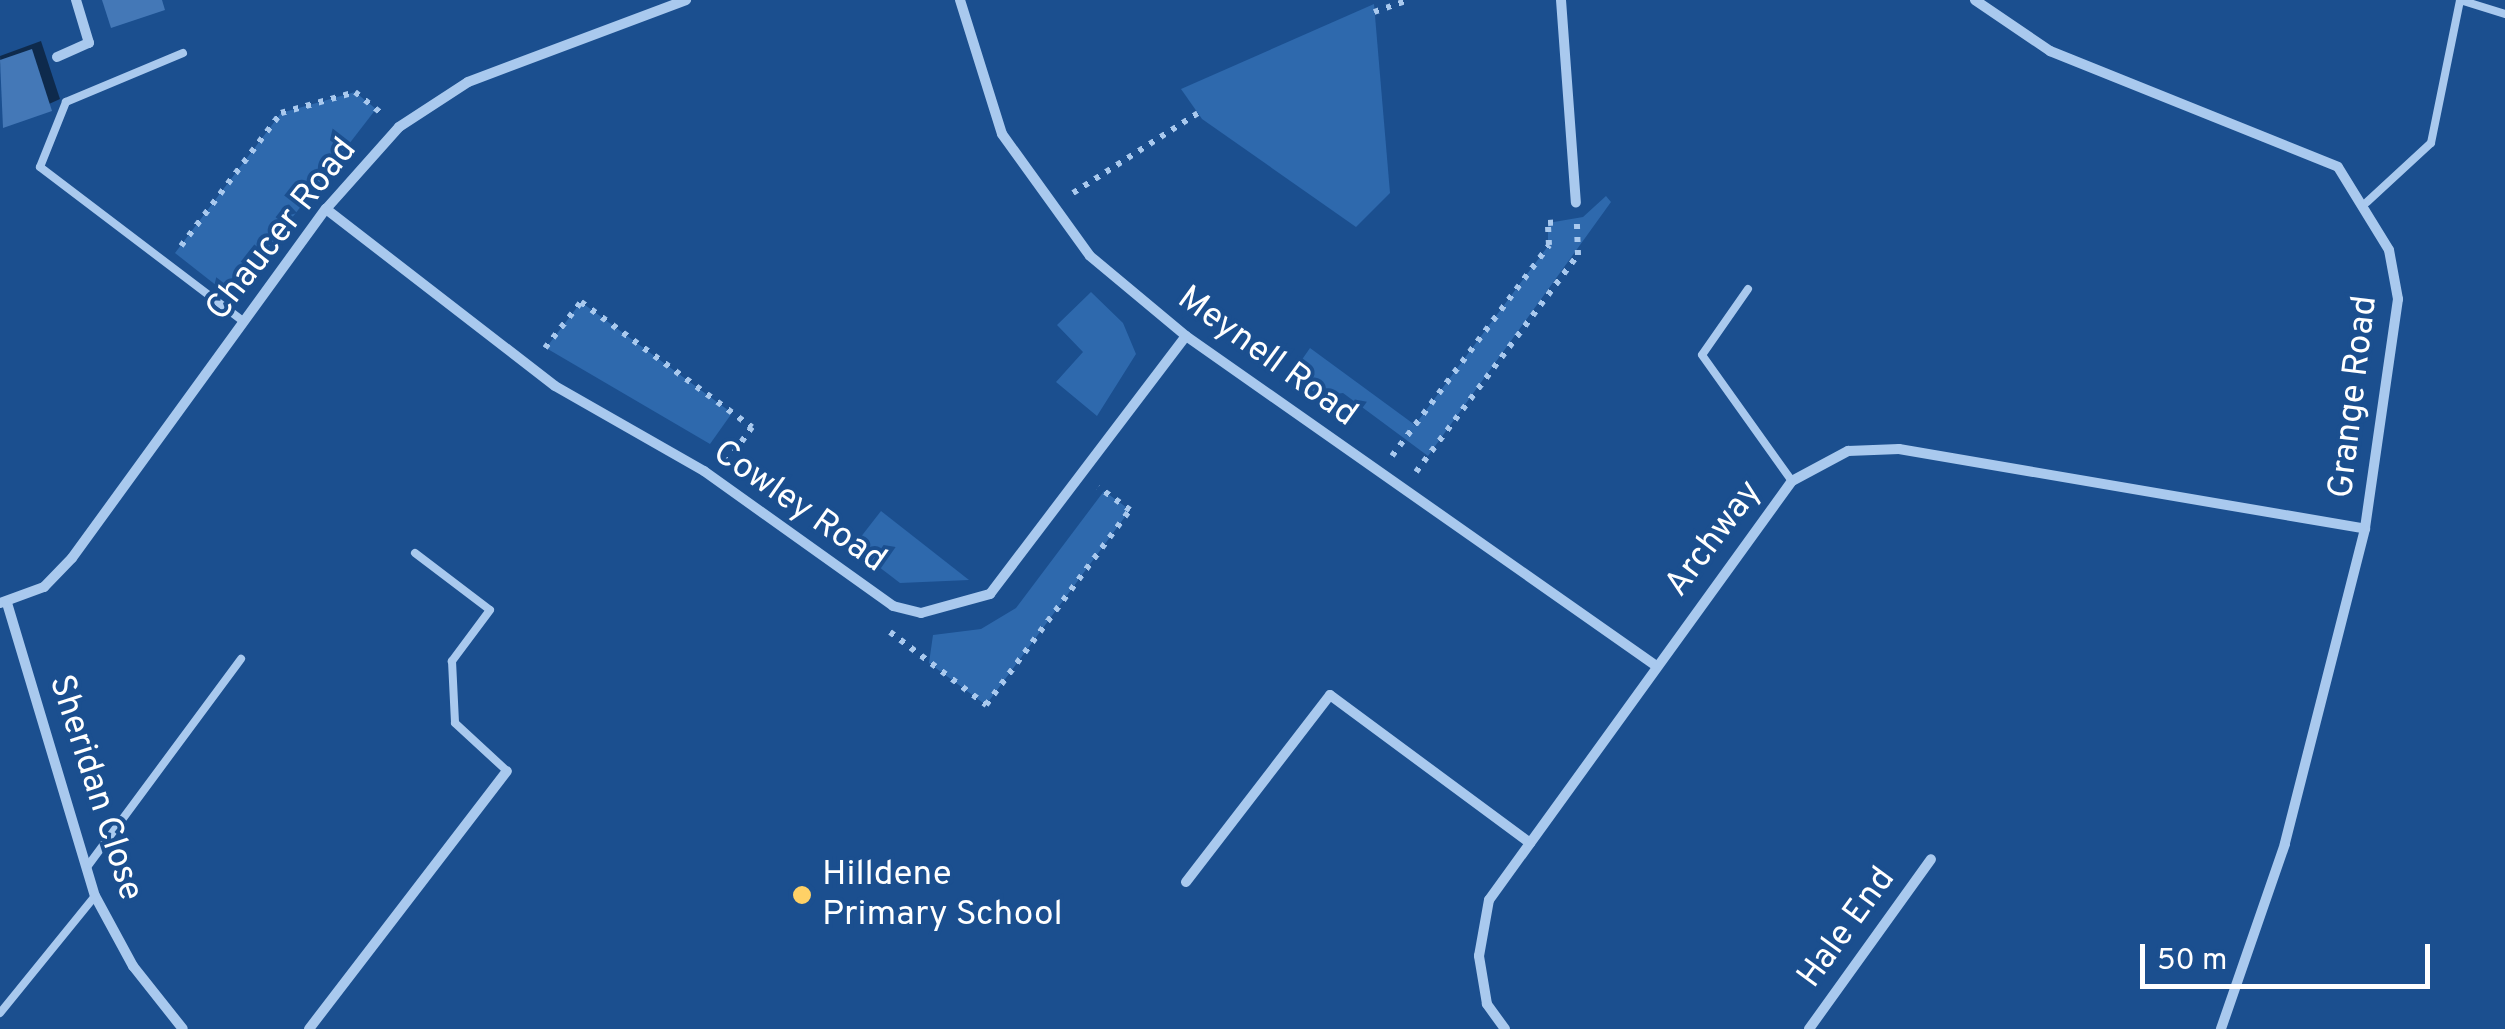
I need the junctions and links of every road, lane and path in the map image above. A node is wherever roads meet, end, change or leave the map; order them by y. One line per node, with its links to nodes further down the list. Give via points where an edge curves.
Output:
1 (76, 0): 10 (street, via 89,43)
2 (686, 0): 12 (street, Chaucer Road, via 468,82)
3 (960, 0): 15 (street, Meynell Road, via 1002,134)
4 (1408, 0): 7 (path)
5 (1561, 0): 13 (street)
6 (1975, 0): 14 (street, Grange Road, via 2050,51 2296,143 2338,167)
7 (1374, 12)
8 (2505, 14): 14 (lane, via 2460,0 2431,143)
9 (183, 53): 18 (lane, via 66,102 40,167)
10 (57, 56)
11 (1198, 112): 15 (path)
12 (399, 127): 16 (street, Chaucer Road); 18 (path, via 355,92 281,114)
13 (1576, 202): 17 (path)
14 (2367, 202): 27 (street, Grange Road, via 2398,299)
15 (1049, 208): 21 (street, Meynell Road, via 1090,256)
16 (326, 209): 20 (street, Chaucer Road); 22 (street, Cowley Road)
17 (1576, 220): 23 (path, via 1548,223 1548,245); 26 (path, via 1578,255)
18 (168, 264): 20 (lane)
19 (1748, 289): 25 (lane, via 1702,355)
20 (244, 322): 29 (street, Chaucer Road, via 72,558 44,588)
21 (1186, 336): 23 (street, Meynell Road); 24 (street, Cowley Road, via 990,594 969,606 893,606)
22 (530, 367): 24 (street, Cowley Road); 24 (path, via 581,302 752,427)
23 (1380, 472): 26 (street, Meynell Road)
24 (714, 479)
25 (1792, 481): 27 (street, Archway, via 1848,452 1899,448); 31 (street, Archway)
26 (1403, 489): 31 (street, Meynell Road)
27 (2365, 530): 43 (street, Grange Road, via 2285,844)
28 (415, 553): 32 (lane, via 490,610 452,661 455,723)
29 (4, 603): 35 (street, Sheridan Close)
30 (241, 660): 35 (lane)
31 (1655, 666): 33 (street, Archway)
32 (507, 772): 40 (street)
33 (1530, 842): 36 (street, via 1330,696); 41 (street, Archway, via 1489,900 1482,927 1487,1004)
34 (1930, 859): 42 (street, Hale End)
35 (86, 867): 37 (street, Sheridan Close)
36 (1186, 882)
37 (95, 896): 38 (lane); 39 (street, Sheridan Close, via 133,966)
38 (0, 1013)
39 (183, 1029)
40 (309, 1029)
41 (1505, 1029)
42 (1809, 1029)
43 (2221, 1029)

